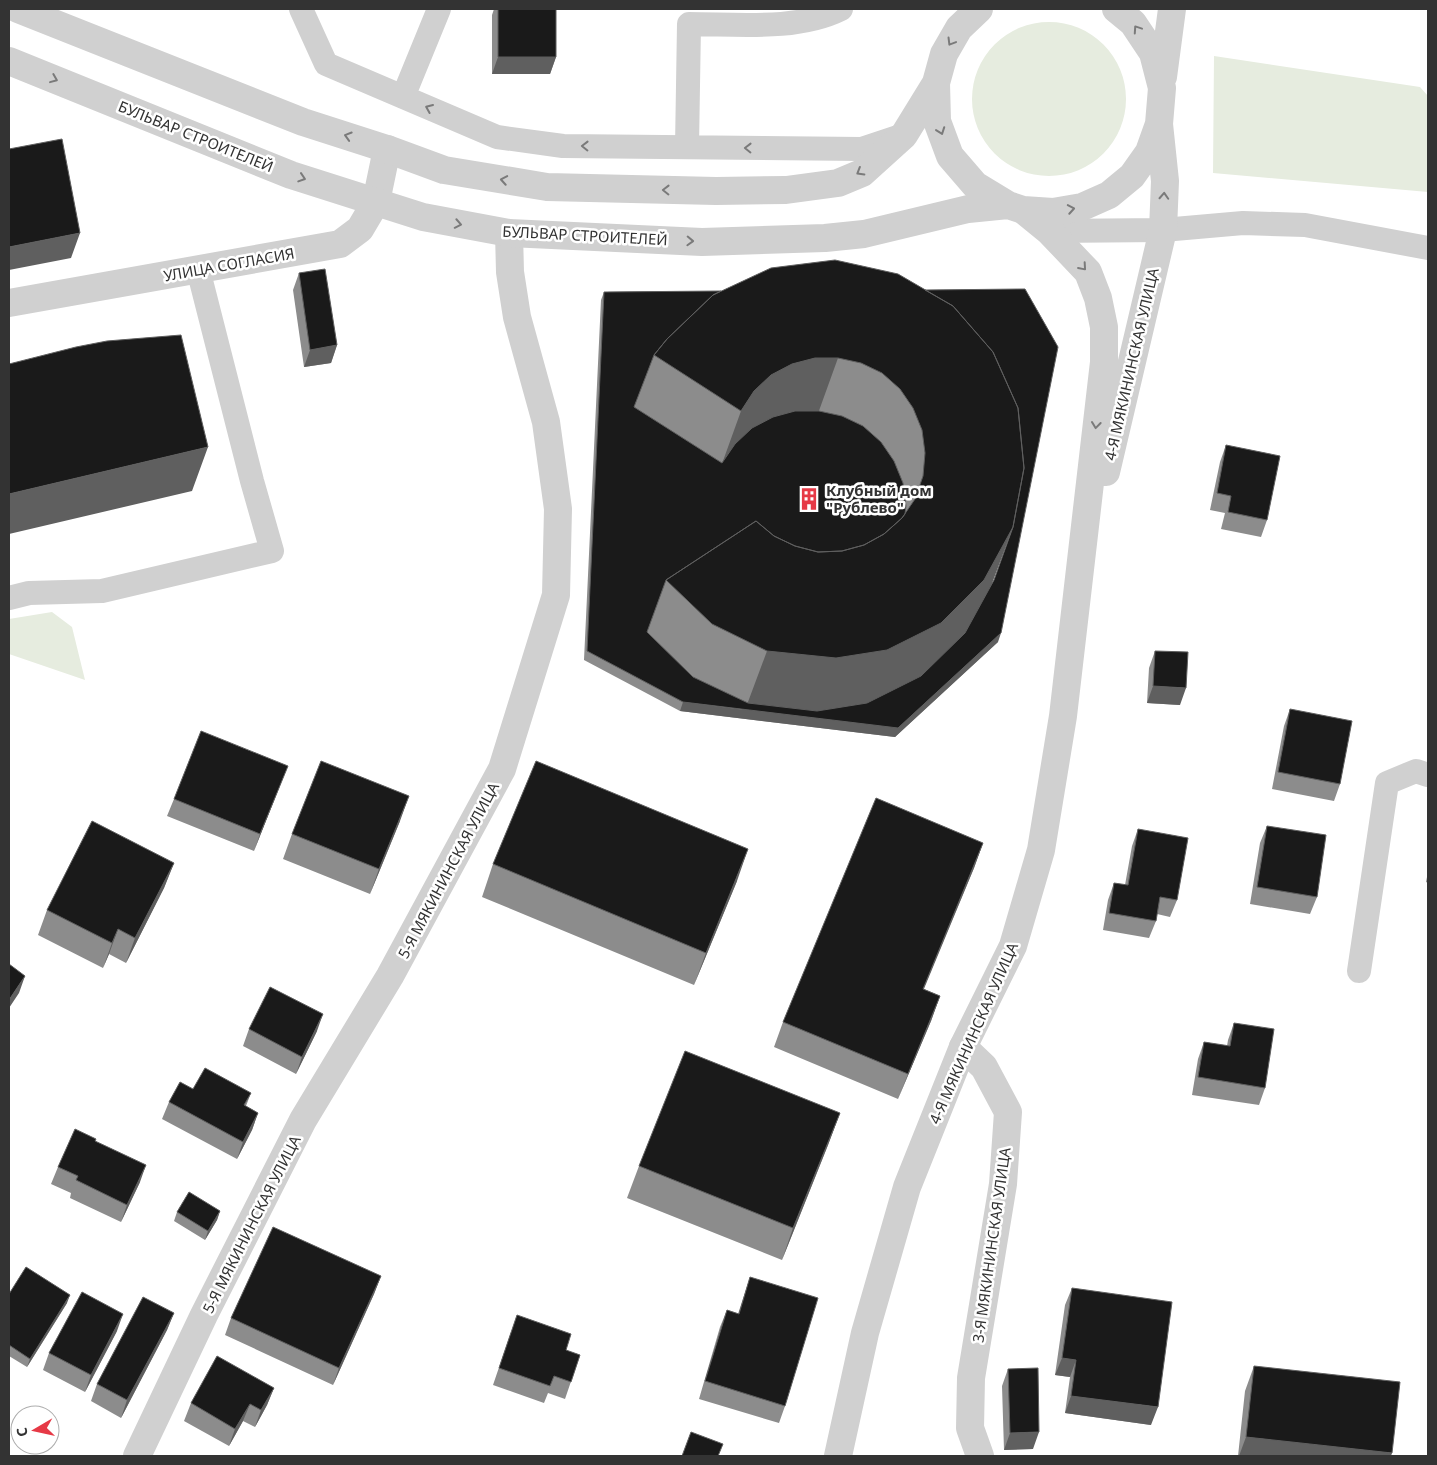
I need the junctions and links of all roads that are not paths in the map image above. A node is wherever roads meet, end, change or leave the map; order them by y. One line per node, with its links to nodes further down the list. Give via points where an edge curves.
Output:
1 (18, 9): 15 (street, БУЛЬВАР СТРОИТЕЛЕЙ, one-way to 1, via 303,122)
2 (300, 9): 11 (lane, via 326,64)
3 (439, 9): 11 (lane)
4 (841, 9): 14 (lane, via 827,16 778,25 689,24)
5 (979, 9): 9 (street, БУЛЬВАР СТРОИТЕЛЕЙ, one-way to 9, via 959,28 944,54)
6 (1116, 9): 10 (street, БУЛЬВАР СТРОИТЕЛЕЙ, one-way to 6, via 1153,53 1133,23)
7 (1172, 9): 10 (street)
8 (9, 61): 16 (street, БУЛЬВАР СТРОИТЕЛЕЙ, one-way to 16, via 291,175)
9 (936, 83): 13 (street, БУЛЬВАР СТРОИТЕЛЕЙ); 17 (street, БУЛЬВАР СТРОИТЕЛЕЙ, one-way to 17, via 937,121 950,156 975,185)
10 (1162, 88): 12 (street, БУЛЬВАР СТРОИТЕЛЕЙ)
11 (403, 97): 14 (lane, one-way to 11, via 562,146 497,137)
12 (1159, 124): 17 (street, БУЛЬВАР СТРОИТЕЛЕЙ, one-way to 12, via 1062,211 1082,207 1109,195 1132,176 1149,152); 18 (street, 4-Я МЯКИНИНСКАЯ УЛИЦА, one-way to 12, via 1165,181)
13 (904, 135): 14 (lane, one-way to 14, via 862,149); 15 (street, БУЛЬВАР СТРОИТЕЛЕЙ, one-way to 15, via 862,173 838,183 786,190 547,187 444,170)
14 (688, 147)
15 (388, 149): 16 (street, УЛИЦА СОГЛАСИЯ)
16 (376, 202): 20 (street, БУЛЬВАР СТРОИТЕЛЕЙ, one-way to 20, via 423,217); 22 (street, УЛИЦА СОГЛАСИЯ, via 360,229 340,244)
17 (1015, 207): 19 (street, 4-Я МЯКИНИНСКАЯ УЛИЦА); 20 (street, БУЛЬВАР СТРОИТЕЛЕЙ, one-way to 17, via 702,242 825,238 864,234 968,209)
18 (1163, 230): 19 (lane); 21 (lane, via 1243,224 1305,225); 27 (street, 4-Я МЯКИНИНСКАЯ УЛИЦА)
19 (1049, 231): 27 (street, 4-Я МЯКИНИНСКАЯ УЛИЦА, one-way to 27, via 1088,272 1104,327 1104,362)
20 (509, 233): 31 (street, 5-Я МЯКИНИНСКАЯ УЛИЦА, via 510,272 517,317 546,422 558,509 556,595 502,769 390,976 304,1120 204,1315)
21 (1428, 248)
22 (198, 269): 24 (street, УЛИЦА СОГЛАСИЯ); 26 (lane, via 272,551 102,591 29,593)
23 (9, 292): 24 (lane)
24 (61, 293): 25 (street, УЛИЦА СОГЛАСИЯ)
25 (9, 303)
26 (9, 598)
27 (1075, 602): 30 (street, 4-Я МЯКИНИНСКАЯ УЛИЦА, via 1063,716 1041,850 1013,946)
28 (1428, 775): 29 (lane, via 1416,772 1387,783)
29 (1359, 971)
30 (964, 1047): 32 (street, 4-Я МЯКИНИНСКАЯ УЛИЦА, via 907,1187 865,1333); 33 (street, 3-Я МЯКИНИНСКАЯ УЛИЦА, via 984,1067 1008,1112 1003,1184 971,1378 970,1428)
31 (137, 1456)
32 (838, 1456)
33 (980, 1456)

